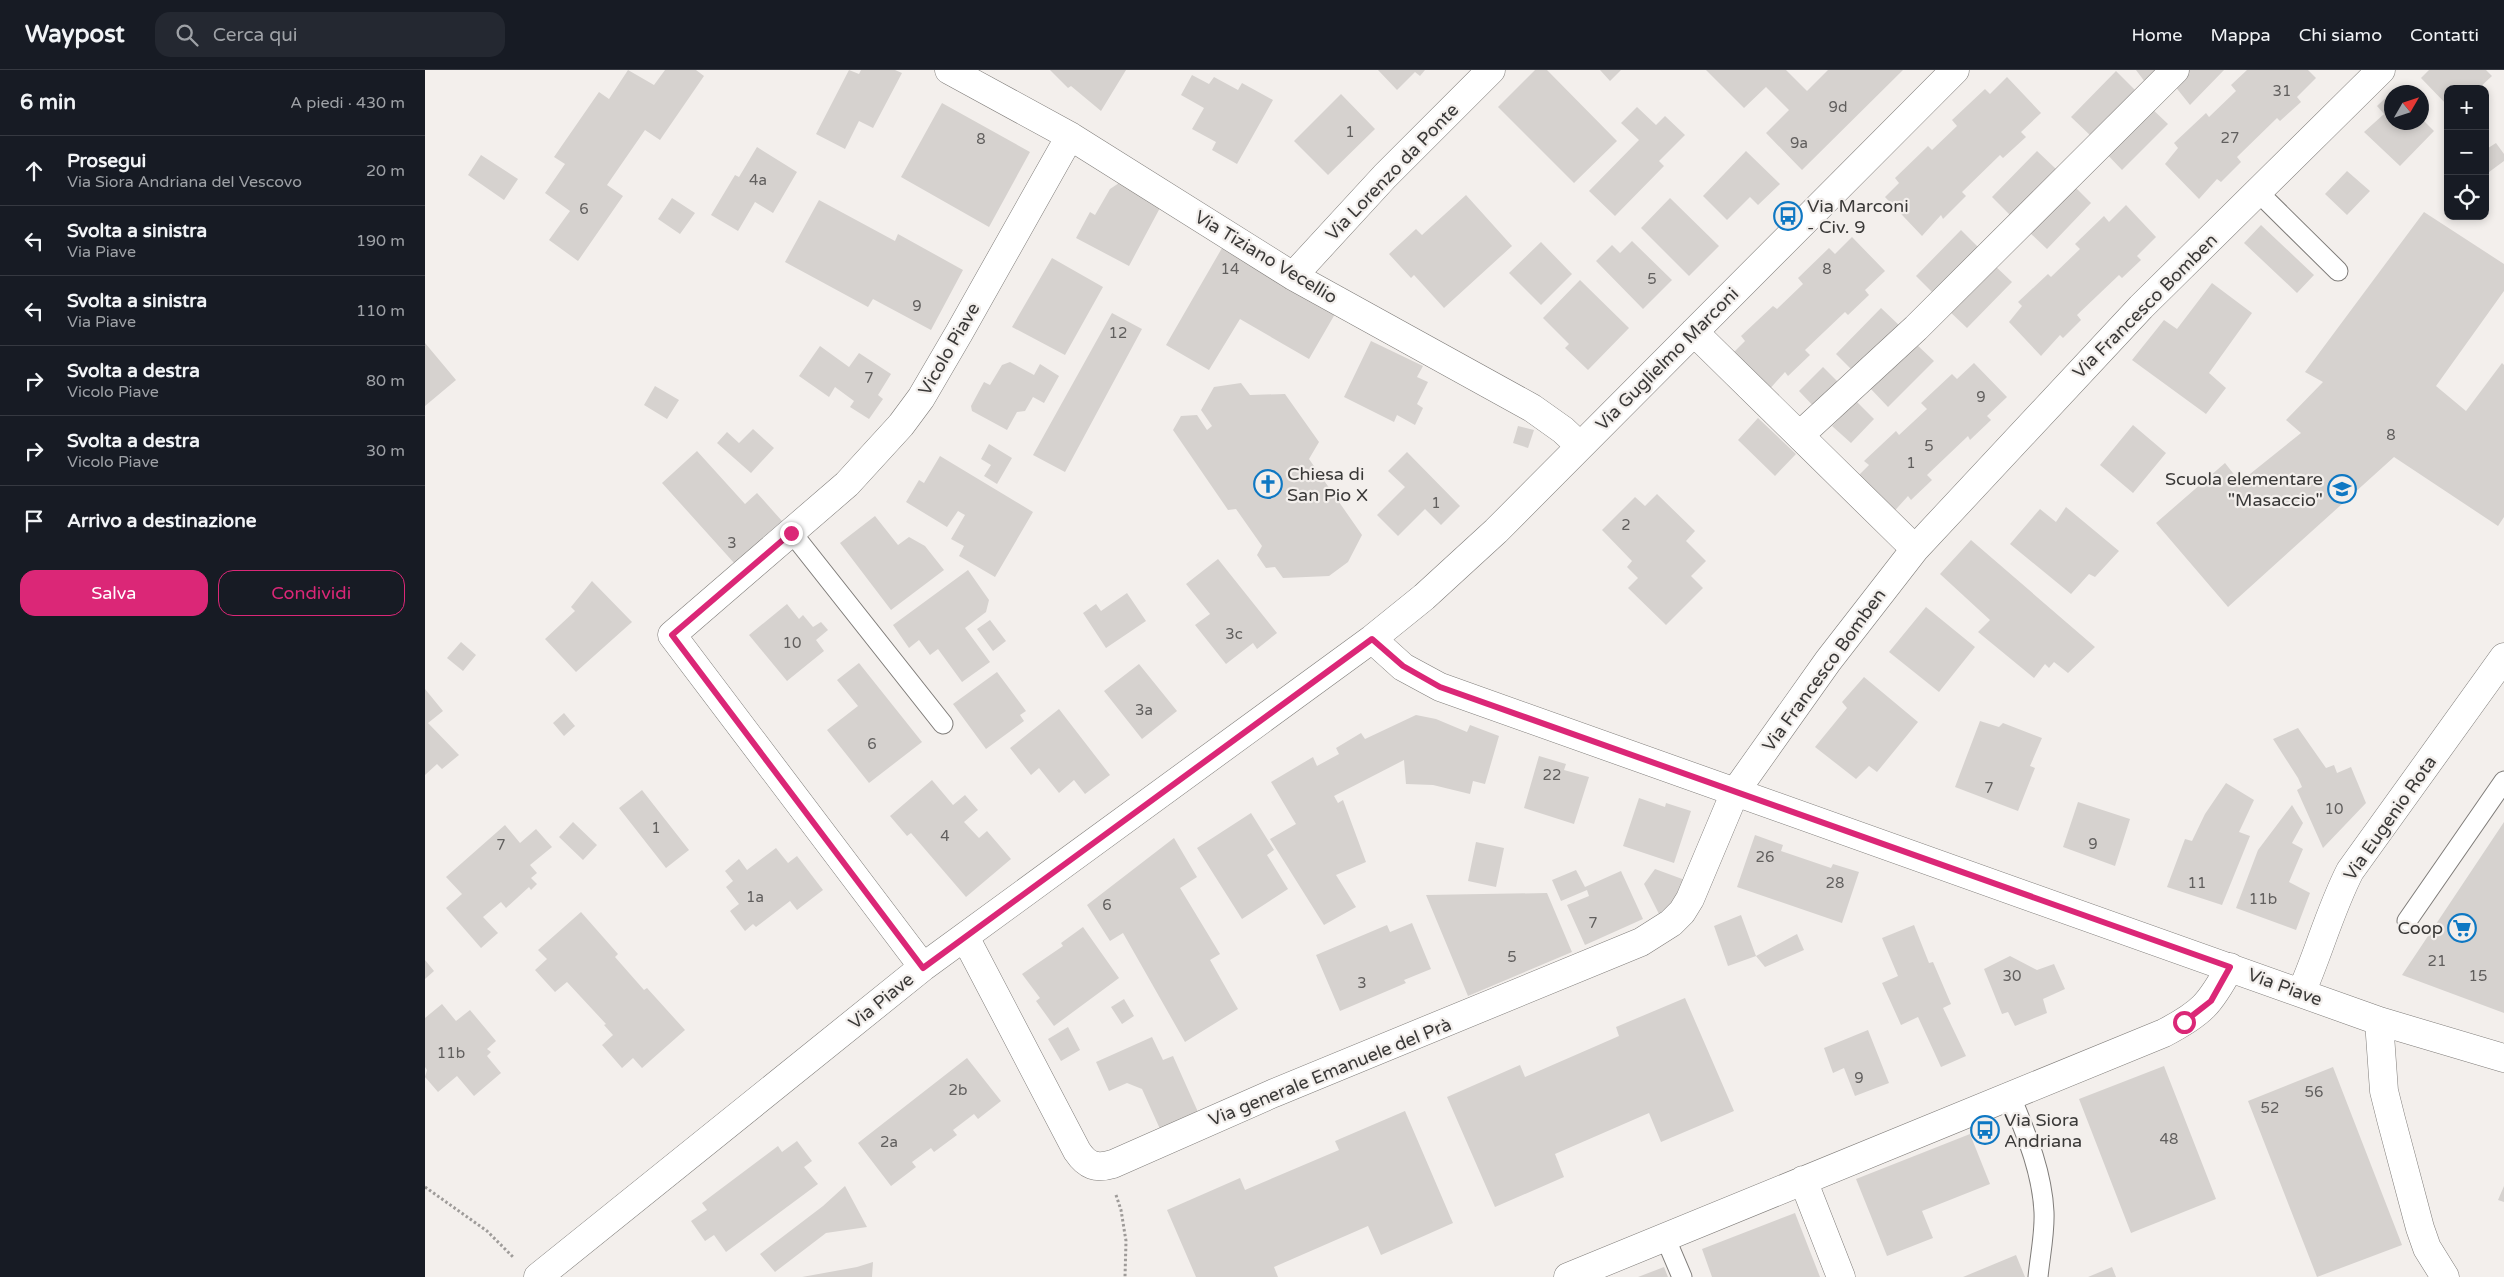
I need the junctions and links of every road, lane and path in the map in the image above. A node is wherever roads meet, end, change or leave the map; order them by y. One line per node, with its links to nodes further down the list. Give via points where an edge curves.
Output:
1 (1491, 70): 9 (street, Via Lorenzo da Ponte, via 1385,176)
2 (1955, 70): 10 (street, Via Guglielmo Marconi)
3 (2175, 70): 11 (street, via 1916,328)
4 (2381, 70): 7 (street, Via Francesco Bomben)
5 (957, 72): 6 (street, Via Tiziano Vecellio)
6 (1070, 136): 9 (street, Via Tiziano Vecellio); 13 (street, Vicolo Piave, via 921,398 879,451)
7 (2258, 192): 8 (lane); 14 (street, Via Francesco Bomben, via 2141,307)
8 (2338, 271)
9 (1293, 276): 12 (street, Via Tiziano Vecellio, via 1532,408)
10 (1694, 332): 11 (street); 12 (street, Via Guglielmo Marconi)
11 (1800, 435): 14 (street)
12 (1580, 446): 15 (street, Via Guglielmo Marconi, via 1496,531)
13 (791, 533): 17 (lane); 23 (street, Vicolo Piave, via 672,635)
14 (1915, 549): 19 (street, Via Francesco Bomben, via 1828,661)
15 (1372, 639): 19 (street, Via Piave, via 1403,666 1440,687); 21 (street, Via Piave)
16 (2504, 657): 24 (street, Via Eugenio Rota, via 2350,871 2334,903)
17 (943, 724)
18 (2504, 781): 20 (lane)
19 (1735, 792): 22 (street, Via Piave); 28 (street, Via generale Emanuele del Prà, via 1690,899 1671,924 1657,933 1487,1008)
20 (2407, 921)
21 (965, 937): 23 (street, Via Piave); 28 (street, via 1077,1151 1088,1164)
22 (2230, 967): 24 (street, Via Piave); 27 (street, via 2211,1001 2184,1022)
23 (923, 968): 33 (street, Via Piave)
24 (2301, 993): 25 (street, Via Piave)
25 (2379, 1021): 26 (street, Via Piave); 39 (street, via 2384,1091 2391,1119 2420,1228 2427,1248)
26 (2504, 1058)
27 (2011, 1097): 29 (street); 38 (lane, via 2032,1151 2042,1192 2044,1214)
28 (1105, 1166): 34 (path, via 1121,1210 1126,1241)
29 (1803, 1180): 31 (street); 37 (street)
30 (425, 1187): 32 (path, via 487,1231)
31 (1665, 1237): 35 (street); 36 (lane)
32 (515, 1259)
33 (539, 1277)
34 (1125, 1277)
35 (1568, 1277)
36 (1682, 1277)
37 (1841, 1277)
38 (2038, 1277)
39 (2445, 1277)

